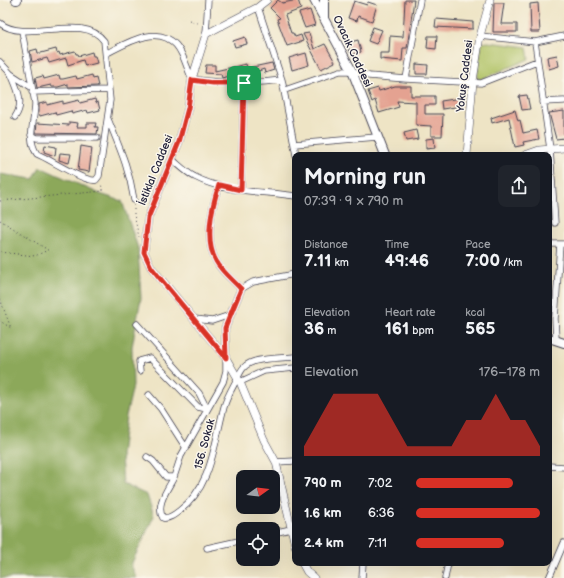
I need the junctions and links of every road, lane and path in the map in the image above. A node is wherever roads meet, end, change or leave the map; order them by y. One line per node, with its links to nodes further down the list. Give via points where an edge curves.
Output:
1 (208, 0): 11 (street)
2 (267, 0): 7 (street)
3 (314, 0): 8 (main road)
4 (324, 0): 8 (main road, Ovacık Caddesi)
5 (420, 0): 22 (street)
6 (490, 0): 14 (street, Yokuş Caddesi)
7 (258, 8): 13 (street); 24 (street)
8 (324, 18): 20 (main road, Ovacık Caddesi)
9 (189, 20): 11 (path)
10 (0, 23): 12 (street)
11 (207, 26): 13 (street)
12 (22, 31): 17 (street, via 86,30 100,35); 27 (street)
13 (206, 34): 23 (street, İstiklal Caddesi)
14 (480, 36): 16 (street); 25 (street, Yokuş Caddesi)
15 (564, 36): 16 (street)
16 (535, 42): 18 (street)
17 (107, 52): 23 (street, via 134,39 150,35 165,37 177,46); 28 (street)
18 (537, 61): 25 (street, via 481,83); 31 (street)
19 (0, 62): 21 (street)
20 (352, 71): 22 (street, via 369,76); 29 (street, via 340,71); 35 (main road, Ovacık Caddesi)
21 (11, 74): 27 (street); 32 (street, via 20,102 19,112)
22 (406, 79): 25 (street)
23 (192, 80): 26 (street); 45 (street, İstiklal Caddesi, via 184,127)
24 (282, 80): 26 (street); 29 (street)
25 (473, 81): 42 (street, Yokuş Caddesi)
26 (244, 83): 49 (street)
27 (31, 90): 28 (street); 34 (street, via 35,115)
28 (109, 90): 33 (street)
29 (285, 90): 37 (street)
30 (564, 101): 31 (street)
31 (543, 102): 39 (street)
32 (15, 117)
33 (107, 118): 46 (street); 51 (street, via 130,175)
34 (31, 134): 36 (street, via 37,138); 46 (street, via 30,140 37,154 83,178 93,181)
35 (377, 137): 37 (street); 41 (main road, Ovacık Caddesi)
36 (97, 138)
37 (295, 144): 40 (street)
38 (564, 148): 39 (street)
39 (550, 149): 43 (street); 44 (street)
40 (296, 152)
41 (384, 152)
42 (467, 152)
43 (536, 152)
44 (550, 152)
45 (173, 160): 48 (street, via 193,177); 62 (street, İstiklal Caddesi, via 148,218 144,252 151,267)
46 (99, 176): 52 (path, via 103,190)
47 (552, 179): 54 (street)
48 (219, 185): 49 (street); 59 (street, via 212,205 210,225 215,260)
49 (241, 190): 50 (street)
50 (292, 196)
51 (134, 200): 55 (path, via 134,215)
52 (0, 201)
53 (0, 220): 57 (path, via 48,250 35,256)
54 (555, 224)
55 (140, 241)
56 (562, 244): 65 (street, via 555,319)
57 (0, 252)
58 (292, 275): 59 (street, via 253,282)
59 (241, 289): 61 (street)
60 (0, 299): 63 (path, via 11,328)
61 (230, 315): 62 (street, via 212,321); 67 (street, via 225,328)
62 (195, 319): 67 (street, İstiklal Caddesi)
63 (0, 321)
64 (136, 324): 72 (street, via 199,393)
65 (556, 341)
66 (292, 357): 70 (street, 156. Sokak, via 250,362 243,368)
67 (226, 358): 70 (street, İstiklal Caddesi); 72 (street, via 223,382)
68 (292, 368): 70 (street, via 264,370)
69 (140, 371): 72 (street, via 139,361 150,358 198,407)
70 (239, 380): 76 (street, İstiklal Caddesi); 79 (street, 156. Sokak, via 232,388 225,406 204,481 184,508 163,518 160,505)
71 (149, 395): 73 (street)
72 (207, 409): 73 (street)
73 (186, 448): 79 (street)
74 (147, 457): 79 (street, via 166,477)
75 (292, 461): 76 (street)
76 (276, 462): 80 (street, İstiklal Caddesi)
77 (552, 466): 78 (street)
78 (564, 467)
79 (174, 476)
80 (291, 529): 81 (street); 82 (street, İstiklal Caddesi)
81 (280, 531)
82 (292, 533)
83 (236, 542): 85 (street)
84 (564, 542): 92 (street)
85 (207, 548)
86 (304, 566): 89 (street)
87 (363, 566): 90 (street)
88 (447, 566): 91 (street)
89 (314, 578)
90 (362, 578)
91 (445, 578)
92 (549, 578)

